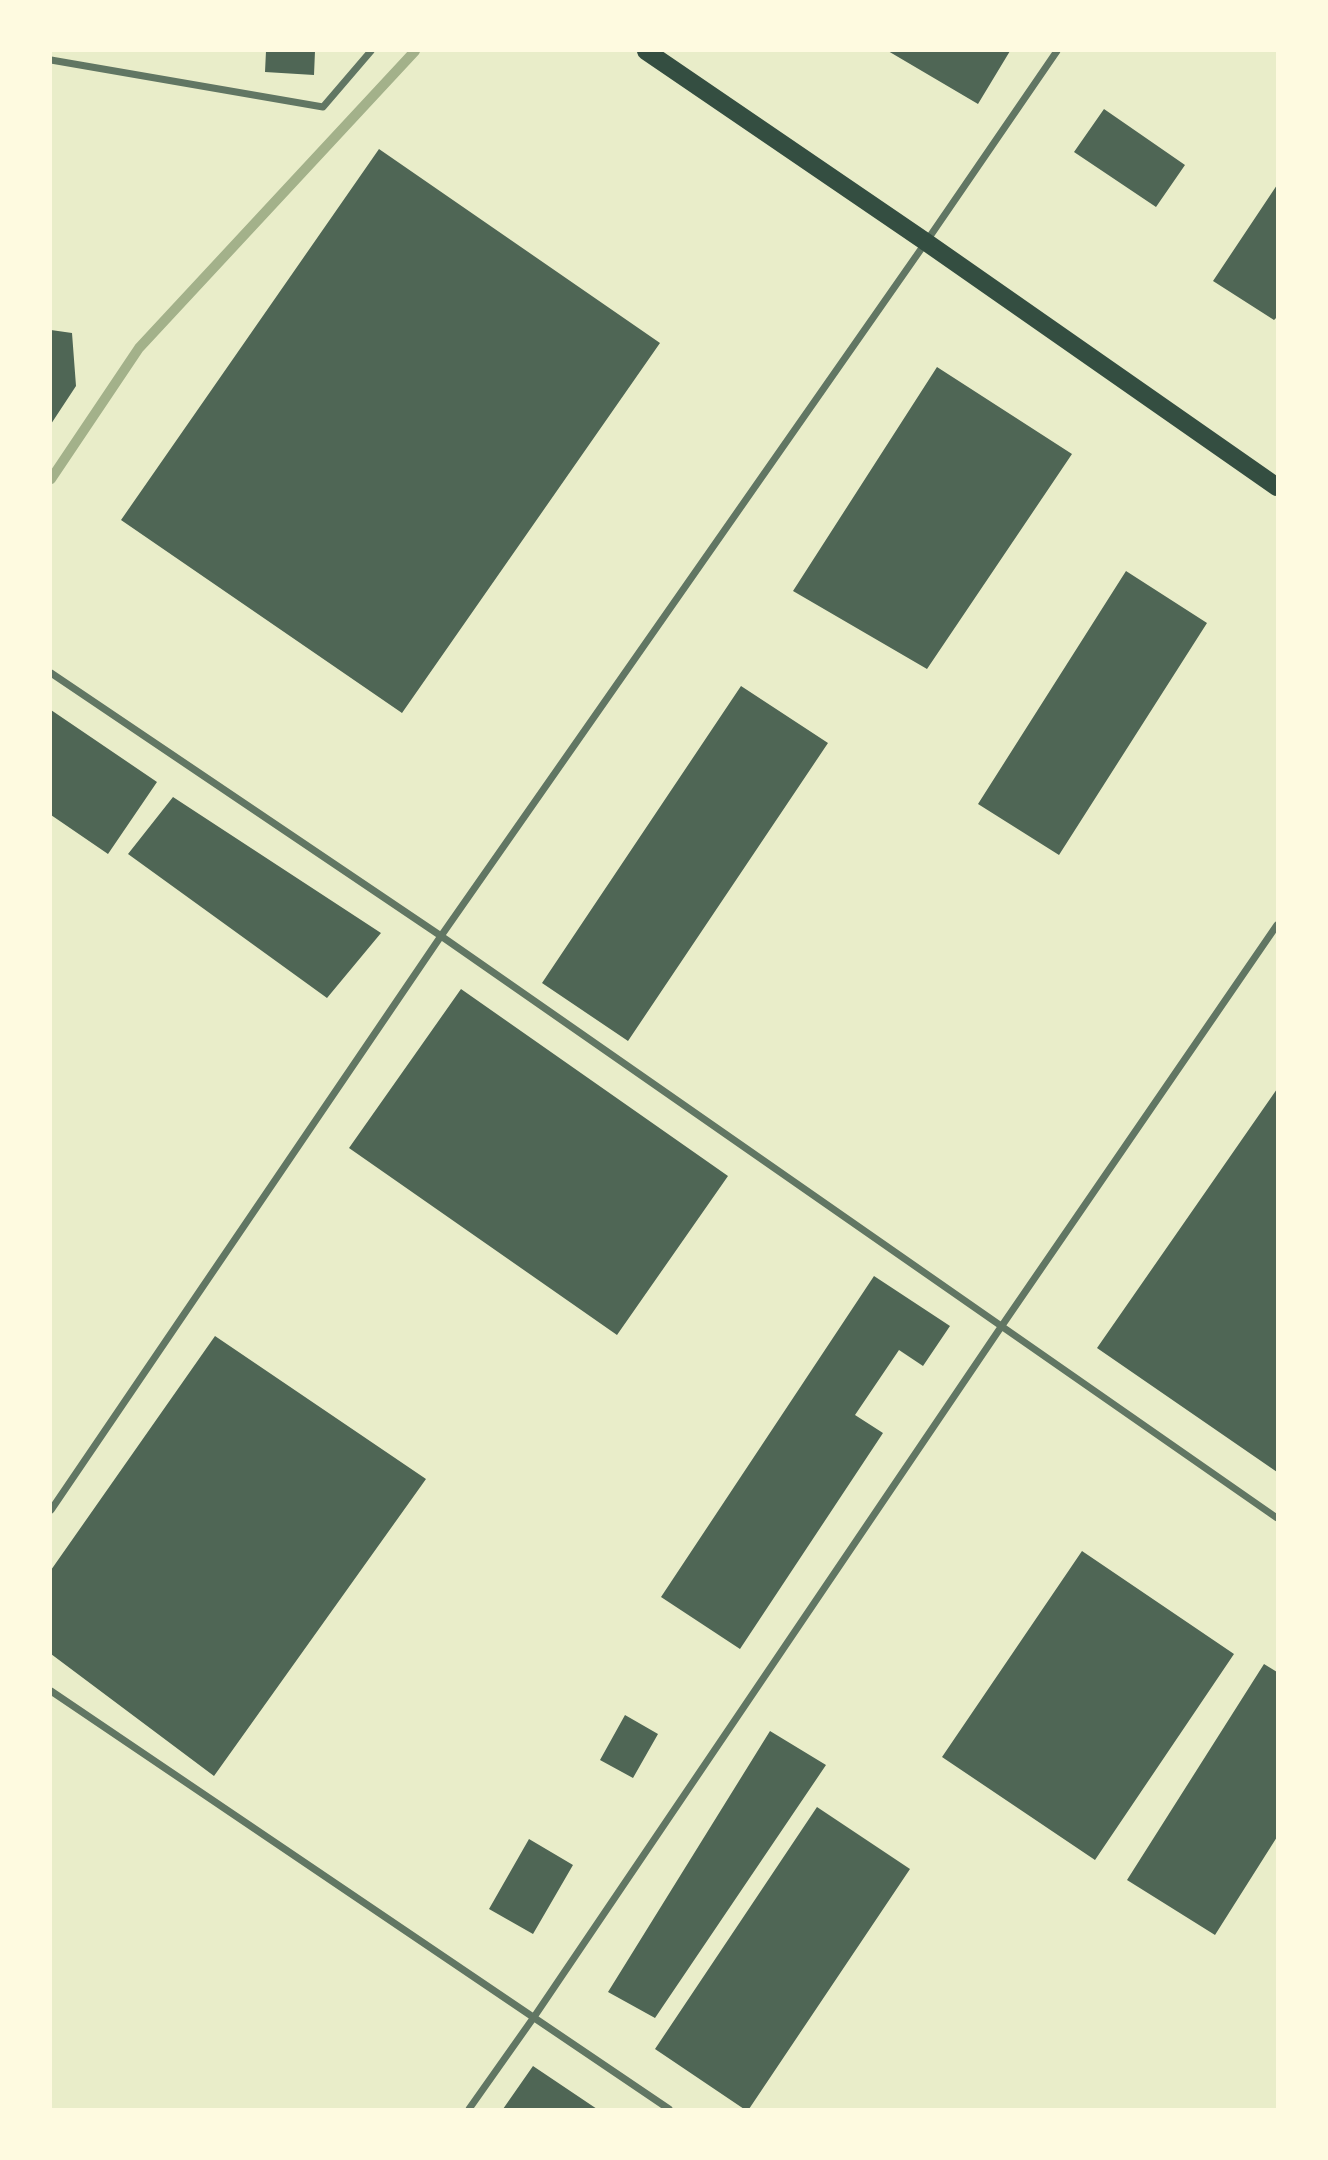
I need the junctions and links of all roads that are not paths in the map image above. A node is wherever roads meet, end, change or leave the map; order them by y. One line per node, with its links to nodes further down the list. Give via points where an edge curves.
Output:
1 (371, 51): 4 (street, via 323,107)
2 (646, 51): 5 (main road)
3 (1057, 51): 5 (street)
4 (51, 60)
5 (926, 242): 6 (main road); 9 (street)
6 (1277, 487)
7 (51, 673): 9 (street)
8 (1277, 925): 10 (street)
9 (441, 936): 10 (street); 11 (street)
10 (1001, 1327): 12 (street); 14 (street)
11 (51, 1510)
12 (1277, 1518)
13 (51, 1691): 14 (street)
14 (534, 2017): 15 (street); 16 (street)
15 (469, 2109)
16 (668, 2109)

